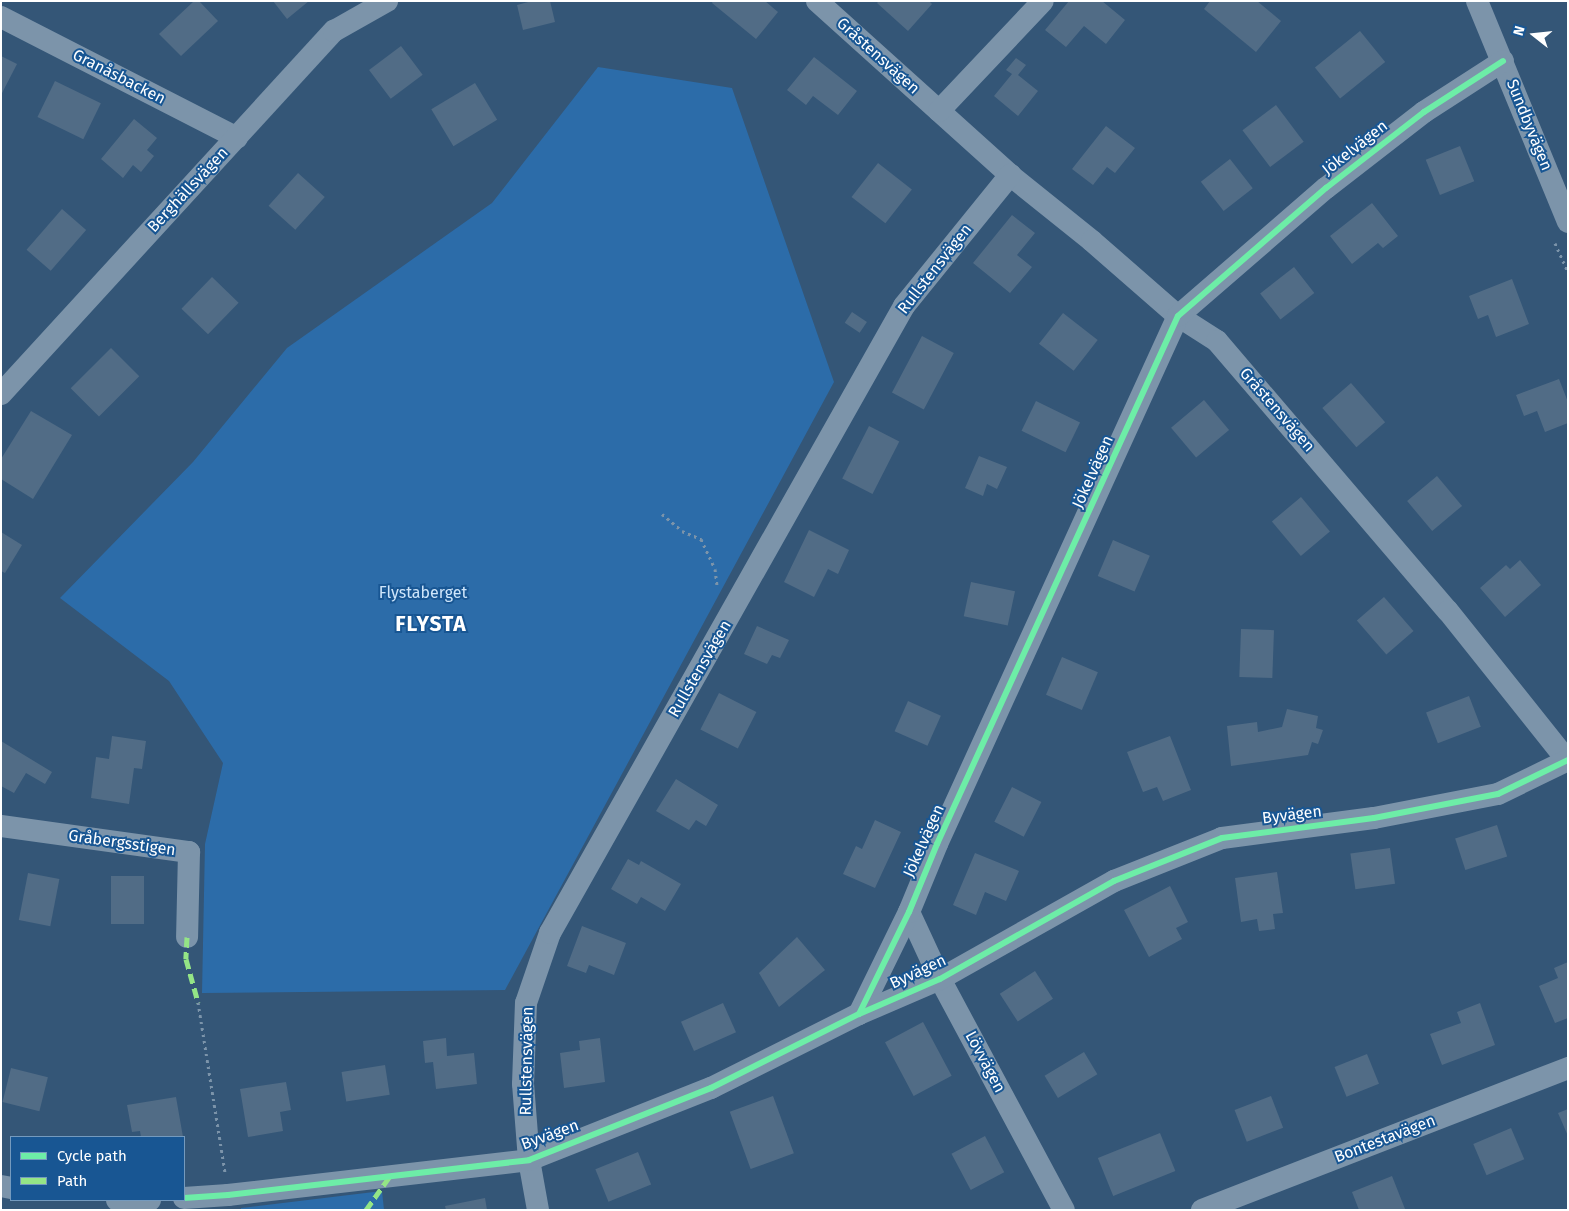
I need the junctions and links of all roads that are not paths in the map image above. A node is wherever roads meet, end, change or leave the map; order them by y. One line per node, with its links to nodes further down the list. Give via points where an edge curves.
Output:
1 (387, 1): 8 (street, Berghällsvägen, via 334,31)
2 (817, 1): 7 (street, Gråstensvägen)
3 (1044, 1): 7 (street)
4 (1477, 1): 6 (street, Sundbyvägen)
5 (1, 17): 8 (street, Granåsbacken)
6 (1503, 61): 10 (street, Sundbyvägen); 11 (street, Jökelvägen, via 1424,112 1326,188)
7 (938, 111): 9 (street, Gråstensvägen)
8 (237, 138): 12 (street, Berghällsvägen)
9 (1010, 175): 11 (street, Gråstensvägen); 20 (street, Rullstensvägen, via 904,306 550,933 526,1003 523,1084)
10 (1568, 222)
11 (1178, 316): 13 (street, Gråstensvägen, via 1218,341 1448,611); 15 (street, Jökelvägen)
12 (1, 394)
13 (1567, 760): 17 (street, Byvägen, via 1498,794 1374,818 1222,838 1114,881)
14 (1, 826): 16 (street, Gråbergsstigen, via 189,852)
15 (909, 912): 17 (street, Lövvägen); 18 (street, Jökelvägen)
16 (187, 937)
17 (940, 979): 18 (street, Byvägen); 23 (street, Lövvägen)
18 (859, 1014): 20 (street, Byvägen, via 711,1088)
19 (1568, 1068): 24 (street, Bontestavägen)
20 (529, 1160): 21 (street, Byvägen); 22 (street, Rullstensvägen)
21 (185, 1198)
22 (538, 1210)
23 (1064, 1210)
24 (1202, 1210)

